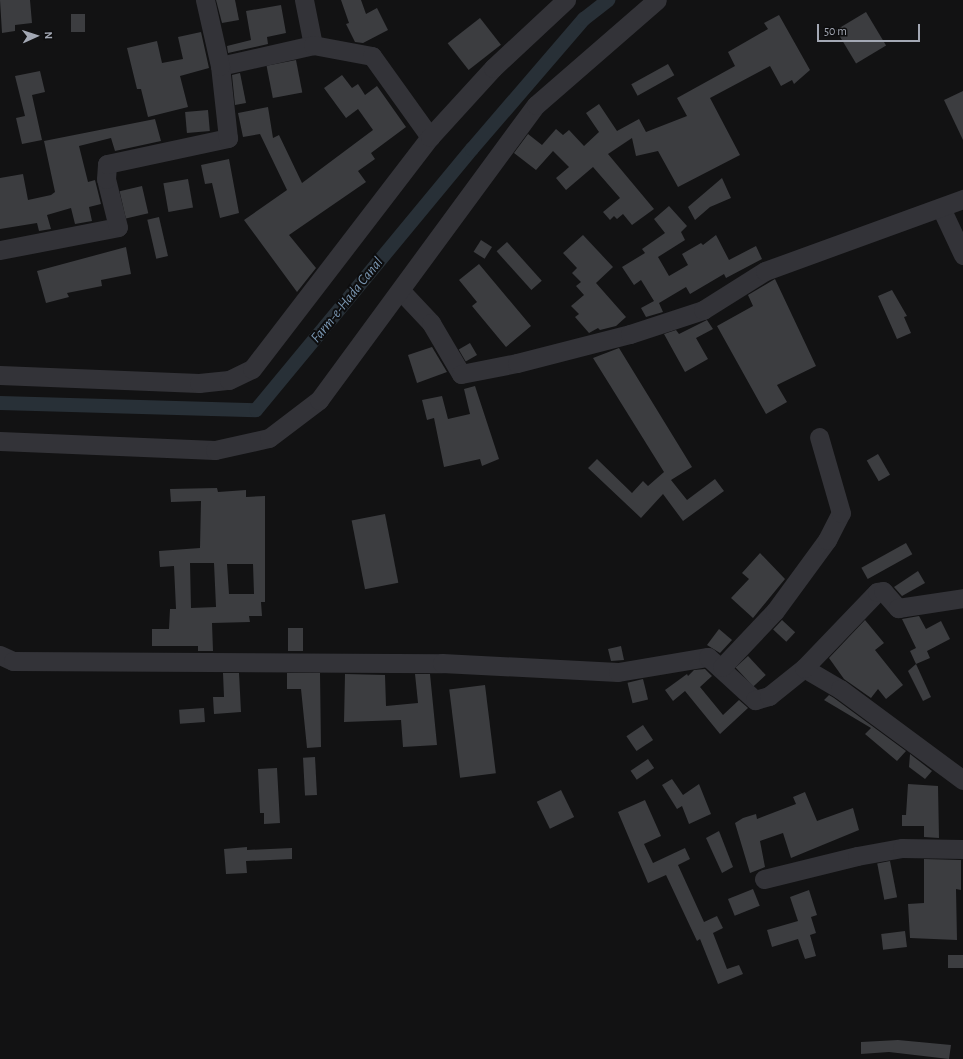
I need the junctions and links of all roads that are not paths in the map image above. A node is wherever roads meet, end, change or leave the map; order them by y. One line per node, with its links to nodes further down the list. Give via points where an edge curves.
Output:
1 (205, 0): 6 (street)
2 (304, 0): 5 (street)
3 (566, 0): 7 (street, via 493,68)
4 (657, 0): 12 (street, via 536,105)
5 (313, 45): 6 (street); 7 (street, via 372,56)
6 (220, 66): 10 (street, via 228,138 107,164 106,180 118,227)
7 (430, 137): 13 (street, via 252,369 228,380 199,383)
8 (963, 199): 9 (street)
9 (941, 208): 11 (street); 12 (street, via 765,271 695,312 623,336 461,374 431,323)
10 (0, 250)
11 (963, 255)
12 (401, 291): 15 (street, via 319,400 269,438 215,450)
13 (0, 375)
14 (819, 436): 18 (street, via 841,513 828,540 775,611)
15 (0, 441)
16 (963, 598): 19 (street, via 898,608 883,591 877,592)
17 (0, 655): 18 (street, via 13,661 442,663 618,672 708,657)
18 (722, 667): 19 (street, via 755,700 769,696)
19 (804, 668): 20 (street, via 840,689)
20 (963, 780)
21 (963, 849): 22 (street, via 902,848 857,856)
22 (764, 879)

